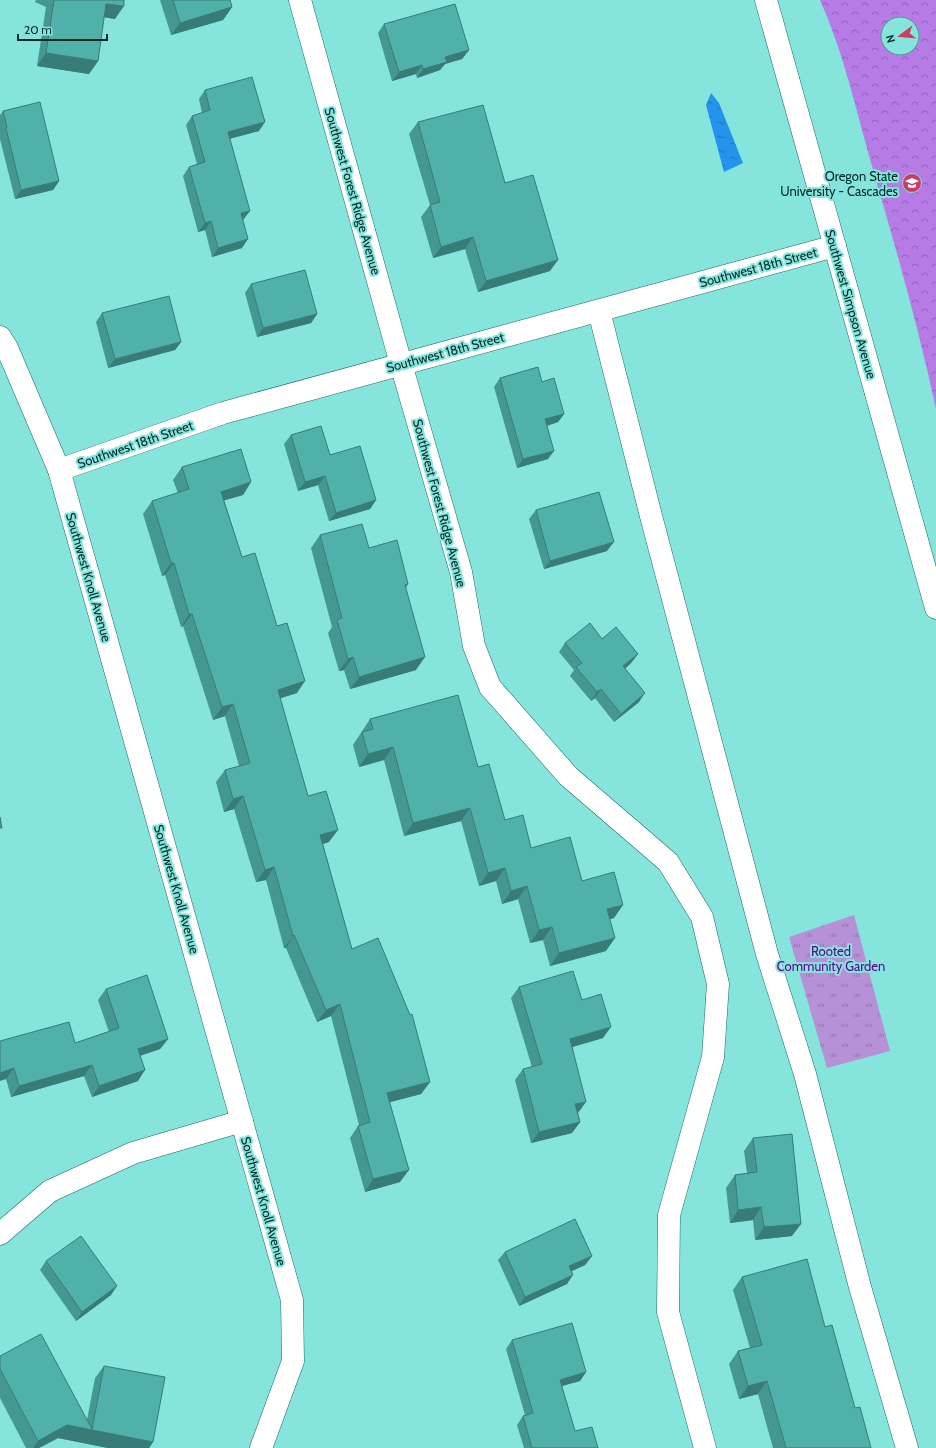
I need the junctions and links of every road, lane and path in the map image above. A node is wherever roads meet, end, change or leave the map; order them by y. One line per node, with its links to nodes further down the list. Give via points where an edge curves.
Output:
1 (300, 0): 6 (street, Southwest Forest Ridge Avenue)
2 (766, 0): 3 (street, Southwest Simpson Avenue)
3 (835, 246): 4 (street, Southwest 18th Street); 8 (street, Southwest Simpson Avenue)
4 (599, 311): 6 (street, Southwest 18th Street); 13 (street, via 765,946 804,1074 860,1287)
5 (0, 337): 7 (street, Southwest Knoll Avenue)
6 (401, 364): 7 (street, Southwest 18th Street, via 223,413); 12 (street, Southwest Forest Ridge Avenue, via 461,572 474,646 490,687 568,776 668,862 702,917 718,984 713,1057 669,1215 668,1312)
7 (59, 470): 9 (street, Southwest Knoll Avenue)
8 (936, 608)
9 (242, 1120): 10 (street, via 133,1153 50,1191); 11 (street, Southwest Knoll Avenue, via 292,1300 293,1361)
10 (0, 1234)
11 (261, 1448)
12 (705, 1448)
13 (907, 1448)

